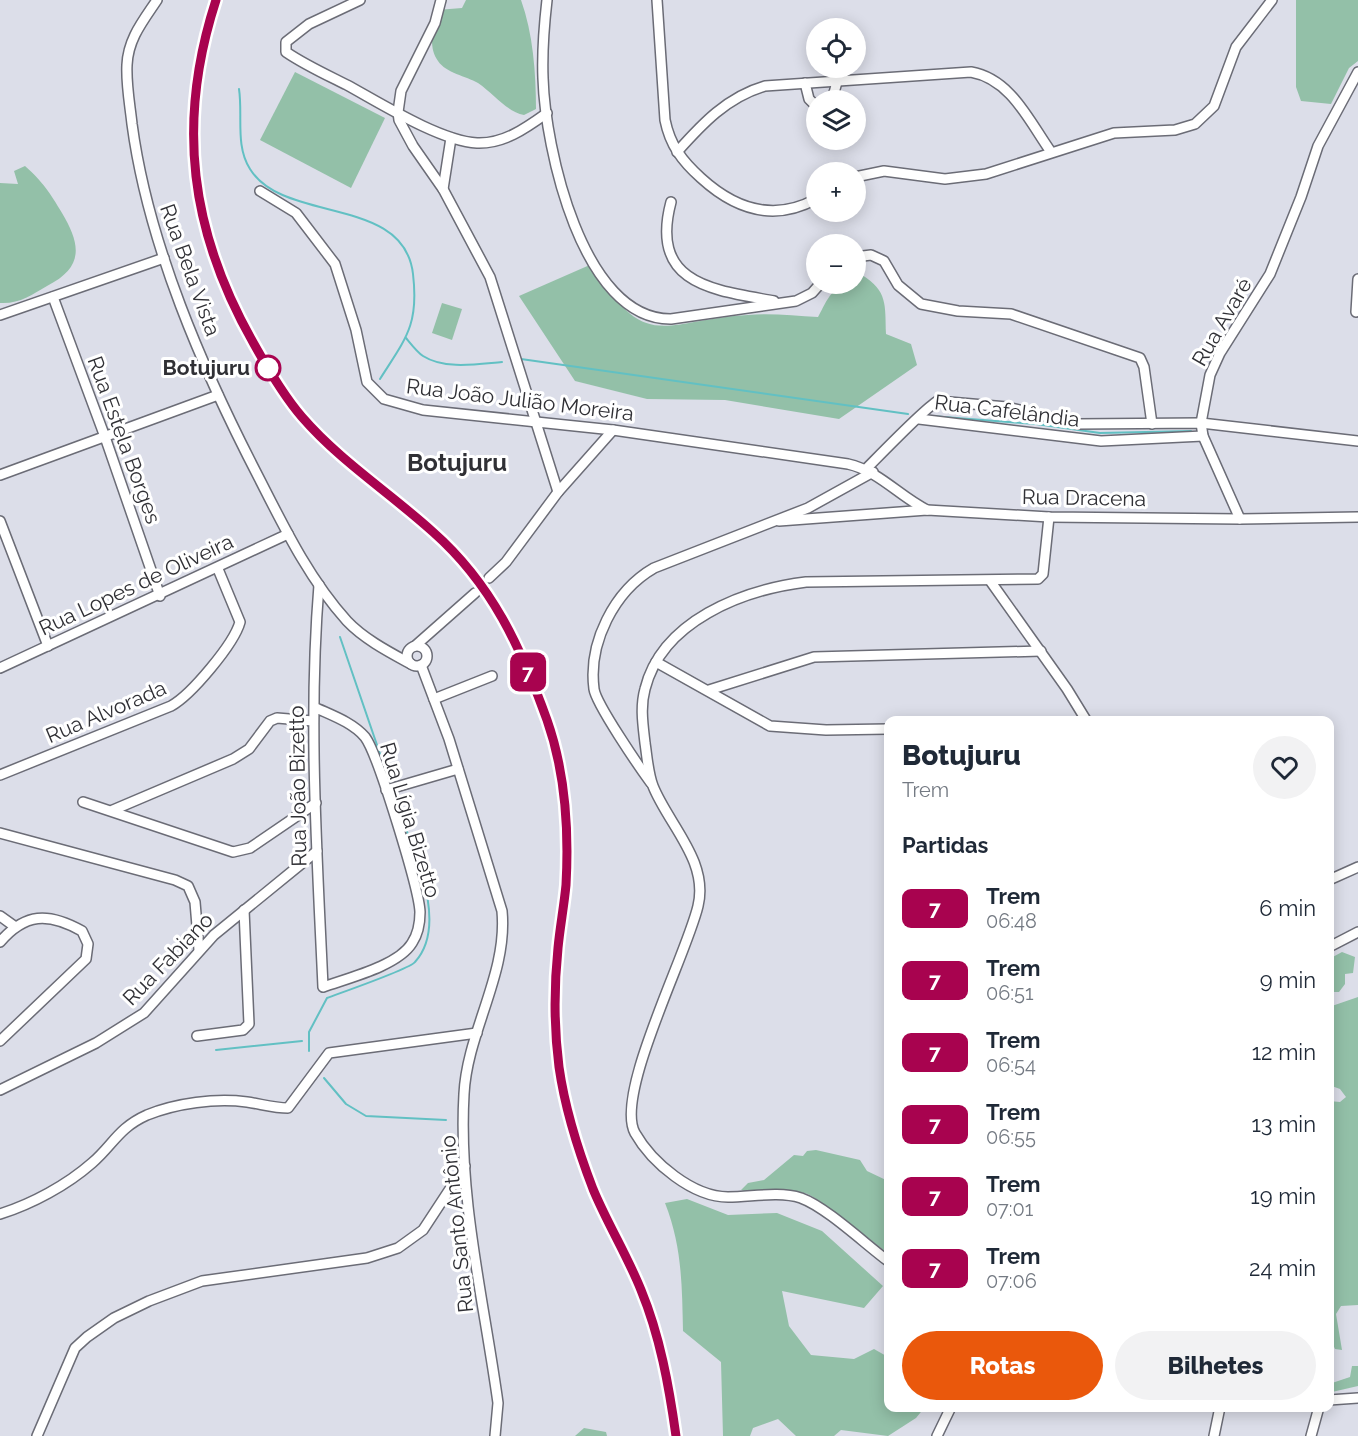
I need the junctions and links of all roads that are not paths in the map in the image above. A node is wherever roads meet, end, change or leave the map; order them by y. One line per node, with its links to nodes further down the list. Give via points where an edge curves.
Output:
1 (157, 0): 23 (street, Rua Bela Vista, via 134,34 127,82 138,173)
2 (360, 0): 12 (street, via 309,24 292,36 285,47 293,56)
3 (441, 0): 12 (street, via 435,23 401,91)
4 (547, 0): 13 (street, via 543,79)
5 (657, 0): 15 (street, via 665,120)
6 (1272, 0): 16 (street, via 1236,47 1214,106 1195,124 1175,130 1114,134)
7 (1358, 72): 33 (street, Rua Avaré, via 1318,146 1270,274 1210,375)
8 (837, 82): 9 (street); 11 (street); 16 (street, via 952,72 987,75 1012,95)
9 (805, 83): 10 (street); 15 (street, via 765,86 736,97)
10 (807, 90)
11 (835, 90)
12 (398, 112): 14 (street); 18 (street, via 403,129)
13 (547, 113): 14 (street, via 519,132 491,142); 27 (street, via 560,179 579,235 603,278 629,307 658,320)
14 (451, 138): 18 (street)
15 (676, 152): 21 (street, via 716,192 746,208 788,211)
16 (1051, 152): 17 (street, via 962,178 884,171)
17 (866, 175)
18 (443, 189): 32 (street, via 490,277)
19 (260, 191): 32 (street, Rua João Julião Moreira, via 296,213 334,264 348,299 367,382 378,394 402,406 423,410)
20 (671, 202): 27 (street, via 666,219 667,245 687,276 710,289)
21 (806, 203)
22 (866, 256): 34 (street, via 885,261 898,285 921,304 1011,314 1140,358)
23 (164, 258): 26 (street); 30 (street, Rua Bela Vista)
24 (1358, 279): 28 (street)
25 (809, 294): 27 (street, via 802,300)
26 (52, 297): 29 (street); 37 (street, Rua Estela Borges)
27 (780, 302)
28 (1356, 312)
29 (0, 315)
30 (218, 396): 37 (street); 48 (street, Rua Bela Vista)
31 (918, 418): 34 (street, Rua Cafelândia, via 929,405 943,401 1007,407 1072,423); 36 (street, Rua Cafelândia, via 1101,441); 39 (street)
32 (537, 423): 35 (street, Rua João Julião Moreira); 41 (street)
33 (1200, 423): 34 (street, Rua Cafelândia); 36 (street, Rua Avaré); 38 (street, Rua Cafelândia)
34 (1152, 424)
35 (613, 430): 39 (street, Rua João Julião Moreira); 41 (street)
36 (1203, 436): 45 (street, Rua Avaré)
37 (105, 437): 40 (street); 54 (street, Rua Estela Borges)
38 (1358, 441)
39 (870, 470): 42 (street, Rua Dracena); 47 (street, via 840,492)
40 (0, 475)
41 (558, 492): 50 (street, via 506,562)
42 (927, 510): 43 (street, Rua Dracena); 47 (street, Rua Dracena)
43 (1049, 517): 45 (street, Rua Dracena); 51 (street, via 1041,576)
44 (1358, 517): 45 (street)
45 (1240, 519)
46 (0, 521): 55 (street)
47 (779, 521): 72 (street, via 654,568 629,586 613,609 596,653 594,691)
48 (288, 534): 49 (street, Rua Lopes de Oliveira); 52 (street, Rua Bela Vista)
49 (218, 568): 54 (street, Rua Lopes de Oliveira); 71 (street, Rua Alvorada, via 240,622 228,647 187,694 171,706)
50 (489, 578)
51 (992, 582): 58 (street); 59 (street, via 806,582 780,587 735,601 689,624)
52 (319, 585): 57 (street, Rua Bela Vista, via 348,622); 66 (street, Rua João Bizetto)
53 (475, 593): 56 (street)
54 (160, 596): 55 (street, Rua Lopes de Oliveira)
55 (48, 646): 62 (street, Rua Lopes de Oliveira)
56 (417, 648): 57 (street); 60 (street, via 407,655); 61 (street, via 426,660)
57 (383, 649): 60 (street, Rua Bela Vista)
58 (1041, 651): 64 (street, via 814,657); 67 (street)
59 (656, 662): 64 (street); 72 (street, via 642,705)
60 (411, 664): 61 (street, Rua Bela Vista)
61 (421, 665): 65 (street, Rua Santo Antônio)
62 (0, 668)
63 (492, 676): 65 (street)
64 (709, 690): 69 (street, via 759,722 777,728)
65 (434, 699): 70 (street, Rua Santo Antônio)
66 (314, 706): 68 (street, Rua João Bizetto); 73 (street, Rua Lígia Bizetto, via 349,724 365,738)
67 (1083, 716)
68 (313, 721): 75 (street, Rua João Bizetto); 76 (street, via 270,721 249,748 233,759)
69 (884, 729)
70 (458, 769): 73 (street); 91 (street, Rua Santo Antônio, via 502,911 499,956)
71 (0, 775)
72 (652, 785): 97 (street, via 691,855 700,892 673,980 635,1075 631,1107 635,1134 664,1166 696,1189 718,1197 801,1198)
73 (386, 790): 90 (street, Rua Lígia Bizetto, via 417,895 418,932 412,944 388,963)
74 (83, 802): 76 (street)
75 (315, 803): 76 (street, via 250,848 233,852); 78 (street, Rua João Bizetto)
76 (113, 810)
77 (0, 833): 89 (street, via 188,886 195,902)
78 (317, 851): 83 (street, Rua Fabiano); 90 (street, Rua João Bizetto)
79 (1358, 867): 81 (street)
80 (1334, 872): 81 (street)
81 (1341, 875): 82 (street)
82 (1334, 878)
83 (244, 910): 89 (street, Rua Fabiano); 92 (street, via 249,1024 243,1030)
84 (0, 916): 85 (street)
85 (14, 926): 87 (street); 93 (street, via 34,918 74,927 85,935 88,954)
86 (1358, 932): 88 (street)
87 (0, 942)
88 (1334, 944)
89 (199, 950): 94 (street, Rua Fabiano, via 157,1002 127,1026)
90 (323, 987)
91 (477, 1032): 95 (street, Rua Santo Antônio, via 465,1079); 96 (street, via 329,1053 288,1108 225,1102 189,1104 153,1113 115,1136 93,1162 72,1177 28,1203)
92 (197, 1036)
93 (0, 1041)
94 (0, 1090)
95 (465, 1167): 103 (street, via 423,1230 398,1248 367,1258 202,1281 114,1318 75,1348); 104 (street, Rua Santo Antônio, via 498,1403)
96 (0, 1214)
97 (884, 1258)
98 (1358, 1398): 99 (street)
99 (1334, 1400)
100 (949, 1412): 105 (street)
101 (1219, 1412): 106 (street)
102 (1318, 1412): 107 (street)
103 (37, 1436)
104 (495, 1436)
105 (937, 1436)
106 (1214, 1436)
107 (1311, 1436)

